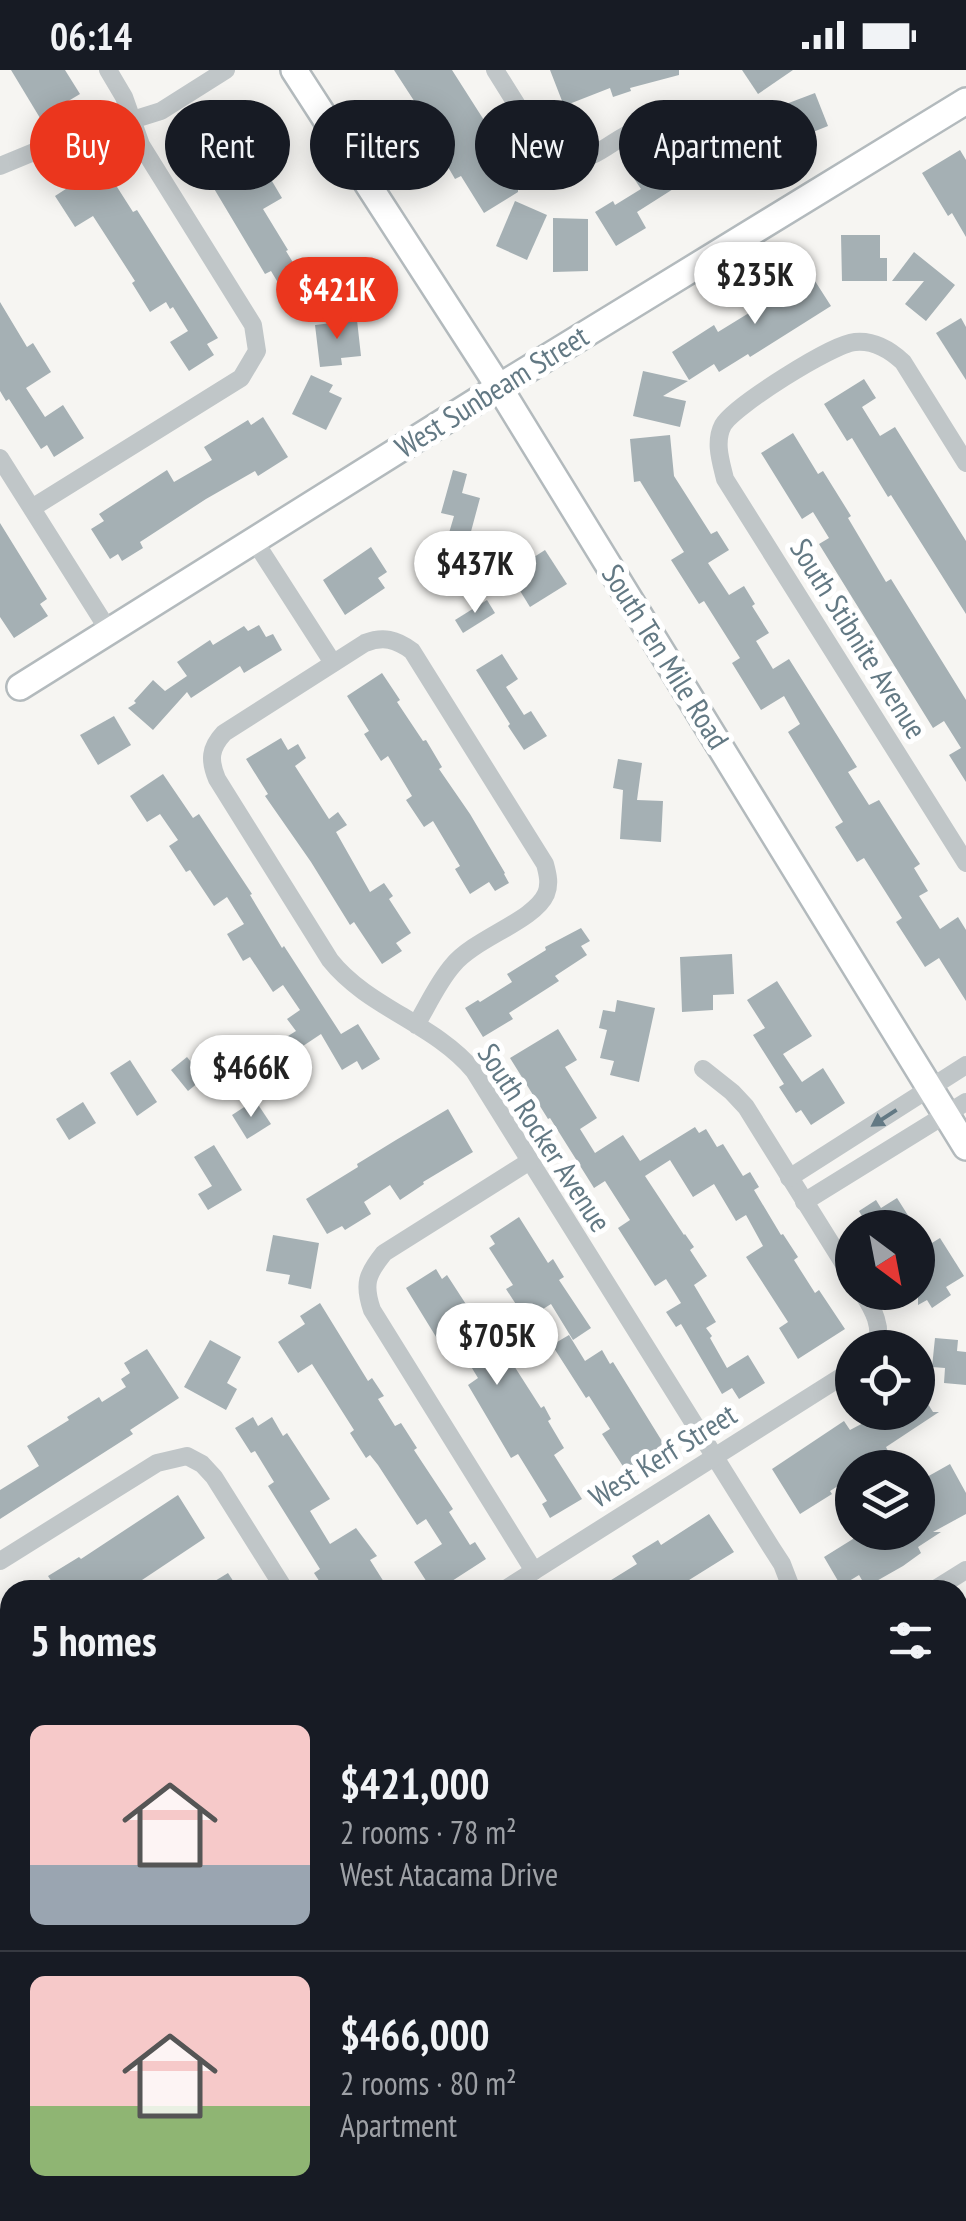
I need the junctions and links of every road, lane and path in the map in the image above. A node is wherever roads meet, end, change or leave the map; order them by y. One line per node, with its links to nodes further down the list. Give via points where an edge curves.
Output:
1 (108, 70): 5 (street)
2 (226, 70): 7 (street)
3 (294, 70): 12 (street, South Ten Mile Road)
4 (495, 70): 8 (street, via 550,152 580,160)
5 (125, 100)
6 (966, 101): 12 (street, West Sunbeam Street)
7 (145, 117)
8 (619, 141)
9 (145, 151): 15 (street, via 253,326 257,351 241,378)
10 (30, 154): 11 (street)
11 (0, 166)
12 (499, 387): 16 (street, West Sunbeam Street); 24 (street, South Ten Mile Road)
13 (0, 458): 15 (street)
14 (966, 463): 20 (street, South Stibnite Avenue, via 903,362 876,344 835,347 741,406 719,438 725,478)
15 (32, 508): 17 (street)
16 (254, 540): 17 (street, West Sunbeam Street); 18 (street)
17 (109, 631): 19 (street, West Sunbeam Street)
18 (332, 664): 21 (street, South Rocker Avenue, via 224,732 211,755 217,779 330,960 344,978); 21 (street, via 378,638 412,651 548,876 541,903 452,965)
19 (20, 687)
20 (966, 863)
21 (416, 1025): 27 (street, South Rocker Avenue, via 464,1059)
22 (966, 1065): 24 (street)
23 (703, 1069): 28 (street, via 746,1107)
24 (930, 1088): 25 (street, South Ten Mile Road); 28 (street, one-way to 28)
25 (956, 1108): 26 (street, South Ten Mile Road); 29 (street)
26 (966, 1147)
27 (530, 1161): 32 (street, South Rocker Avenue); 34 (street, via 384,1253 368,1276 367,1294)
28 (789, 1178): 29 (street)
29 (804, 1202): 30 (street)
30 (835, 1251)
31 (835, 1381): 32 (street, West Kerf Street)
32 (714, 1457): 34 (street, West Kerf Street); 37 (street, South Rocker Avenue)
33 (0, 1561): 35 (street, via 157,1462 188,1456 214,1477)
34 (534, 1571): 36 (street, West Kerf Street)
35 (279, 1580)
36 (520, 1580)
37 (788, 1580)

